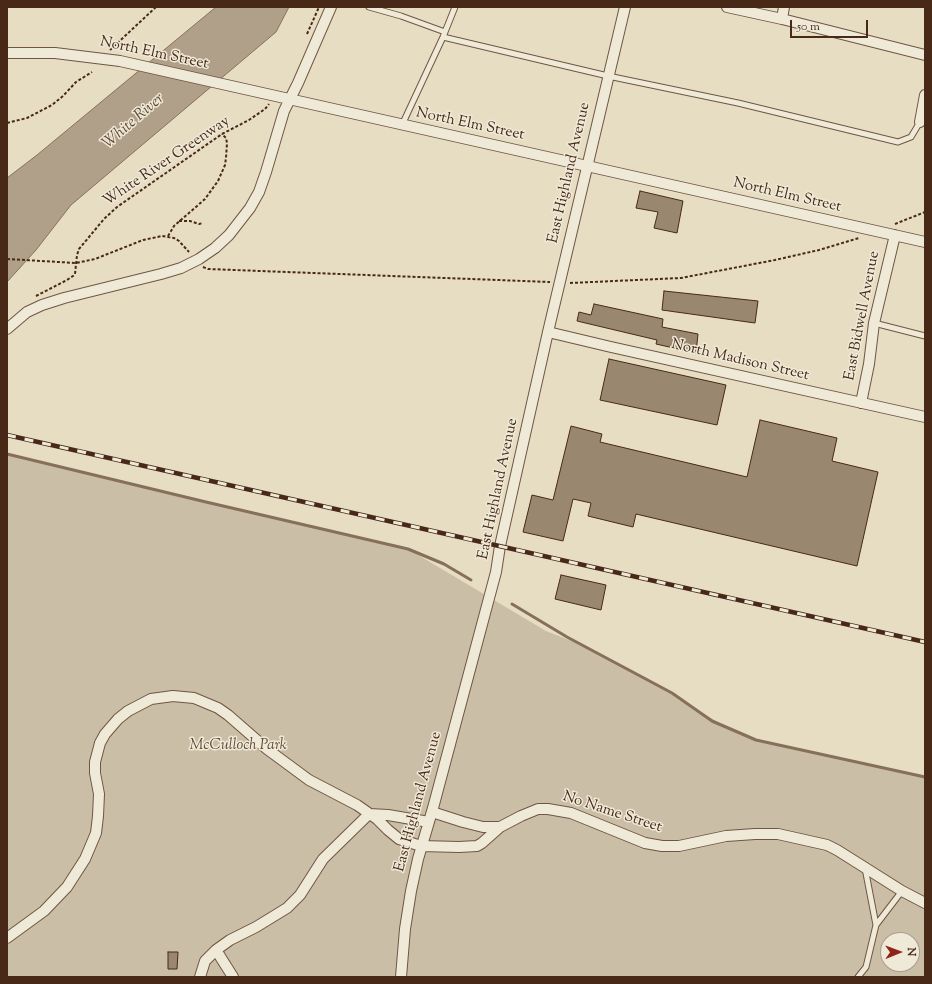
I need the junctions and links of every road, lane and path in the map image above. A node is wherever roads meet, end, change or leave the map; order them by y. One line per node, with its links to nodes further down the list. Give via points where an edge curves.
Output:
1 (156, 7): 10 (path)
2 (331, 7): 16 (street)
3 (369, 7): 9 (lane, via 401,16)
4 (454, 7): 9 (lane)
5 (625, 7): 14 (street, East Highland Avenue)
6 (727, 7): 8 (street)
7 (784, 7): 8 (street)
8 (782, 19): 12 (street)
9 (444, 34): 14 (lane); 20 (lane)
10 (109, 51)
11 (7, 53): 16 (street, North Elm Street, via 55,53 120,61)
12 (925, 55)
13 (92, 72): 19 (path, via 76,82 52,105 27,118)
14 (608, 76): 18 (lane, via 738,102 898,142 911,137); 22 (street, East Highland Avenue)
15 (925, 95): 18 (street)
16 (290, 99): 20 (street, North Elm Street); 29 (street, via 280,122 259,192 250,208 229,235)
17 (265, 109): 21 (path, White River Greenway)
18 (920, 122)
19 (7, 123)
20 (402, 125): 22 (street, North Elm Street)
21 (222, 134): 23 (path, via 227,143 226,158 218,181 205,199); 30 (path, White River Greenway, via 131,197 104,219 79,249)
22 (587, 166): 25 (street, North Elm Street); 35 (street, East Highland Avenue)
23 (179, 221): 24 (path); 26 (path)
24 (202, 223)
25 (895, 235): 27 (street, North Elm Street); 33 (street, East Bidwell Avenue)
26 (167, 236): 29 (path, via 179,241); 30 (path, via 143,240 95,259)
27 (925, 242)
28 (7, 259): 30 (path)
29 (196, 260): 31 (path); 34 (street, via 161,274 42,305 28,312)
30 (76, 262): 32 (path, White River Greenway, via 75,274 70,279)
31 (208, 269)
32 (33, 297)
33 (874, 323): 36 (lane); 37 (street, East Bidwell Avenue)
34 (7, 330)
35 (548, 332): 37 (street, North Madison Street); 39 (street, East Highland Avenue, via 496,572)
36 (925, 336)
37 (861, 403): 38 (street, North Madison Street)
38 (925, 417)
39 (432, 812): 41 (street, East Highland Avenue); 42 (street, via 483,827)
40 (369, 814): 41 (street); 43 (street, No Name Street, via 400,839); 48 (street, No Name Street, via 309,780 218,708 203,701 184,697 151,699 118,719 100,743 94,762 99,794 96,833 82,864 67,887 44,911); 49 (street, via 323,859 300,895 287,908)
41 (429, 822): 43 (street, East Highland Avenue)
42 (500, 827): 43 (street, No Name Street, via 477,846); 44 (street, No Name Street, via 538,809 548,809 571,812 645,843 662,846 679,846 726,836 778,834 827,845)
43 (421, 846): 52 (street, East Highland Avenue, via 405,930)
44 (865, 867): 45 (street, No Name Street); 47 (lane)
45 (902, 891): 46 (street, No Name Street); 47 (lane)
46 (925, 903)
47 (876, 925): 53 (lane, via 866,967)
48 (7, 938)
49 (216, 950): 50 (street, via 205,961); 51 (street)
50 (200, 977)
51 (233, 977)
52 (401, 977)
53 (858, 977)

